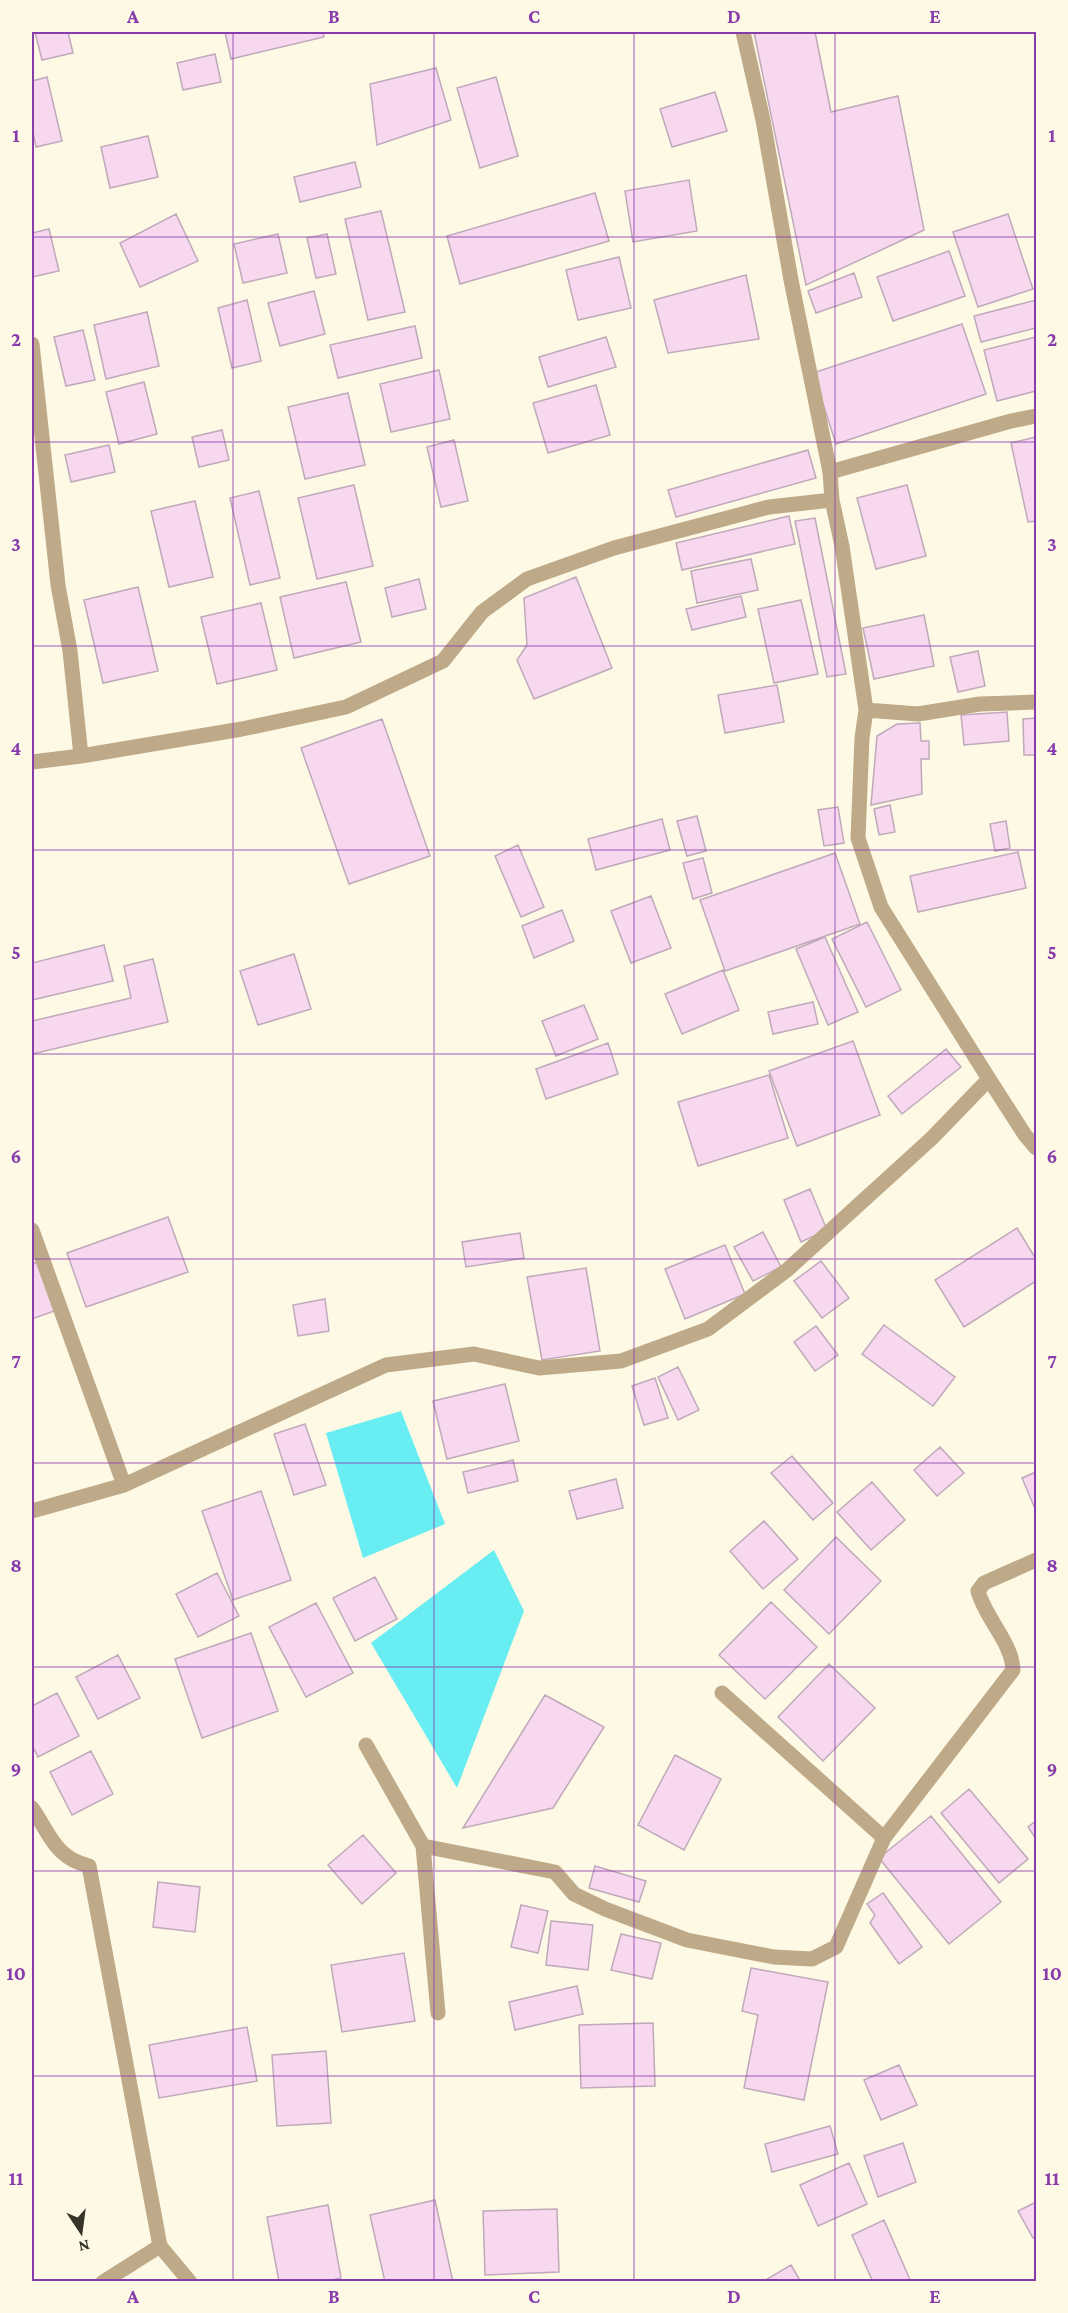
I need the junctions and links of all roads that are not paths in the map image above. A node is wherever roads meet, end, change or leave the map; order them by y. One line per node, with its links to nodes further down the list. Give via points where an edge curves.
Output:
1 (743, 32): 4 (street)
2 (32, 344): 8 (street)
3 (1036, 416): 4 (street)
4 (830, 472): 5 (street)
5 (832, 500): 7 (street); 8 (street, via 770,507 614,548 527,579 482,612 443,661 346,707)
6 (1036, 702): 7 (street, via 980,704 918,714)
7 (866, 710): 10 (street, via 858,838 881,907)
8 (81, 756): 9 (street)
9 (32, 762)
10 (989, 1079): 11 (street); 13 (street, via 932,1138 787,1270 708,1329 621,1360 539,1368 474,1354 386,1365)
11 (1036, 1148)
12 (32, 1230): 13 (street)
13 (124, 1485): 14 (street)
14 (32, 1511)
15 (1036, 1560): 19 (street, via 984,1583 978,1591 1012,1659 1012,1670)
16 (722, 1693): 19 (street)
17 (366, 1745): 20 (street)
18 (32, 1808): 22 (street, via 65,1855 72,1862 89,1866)
19 (884, 1838): 20 (street, via 836,1947 812,1959 774,1957 687,1940 584,1899 555,1872)
20 (423, 1846): 21 (street)
21 (438, 2013)
22 (160, 2246): 23 (street); 24 (street)
23 (103, 2282)
24 (190, 2282)

